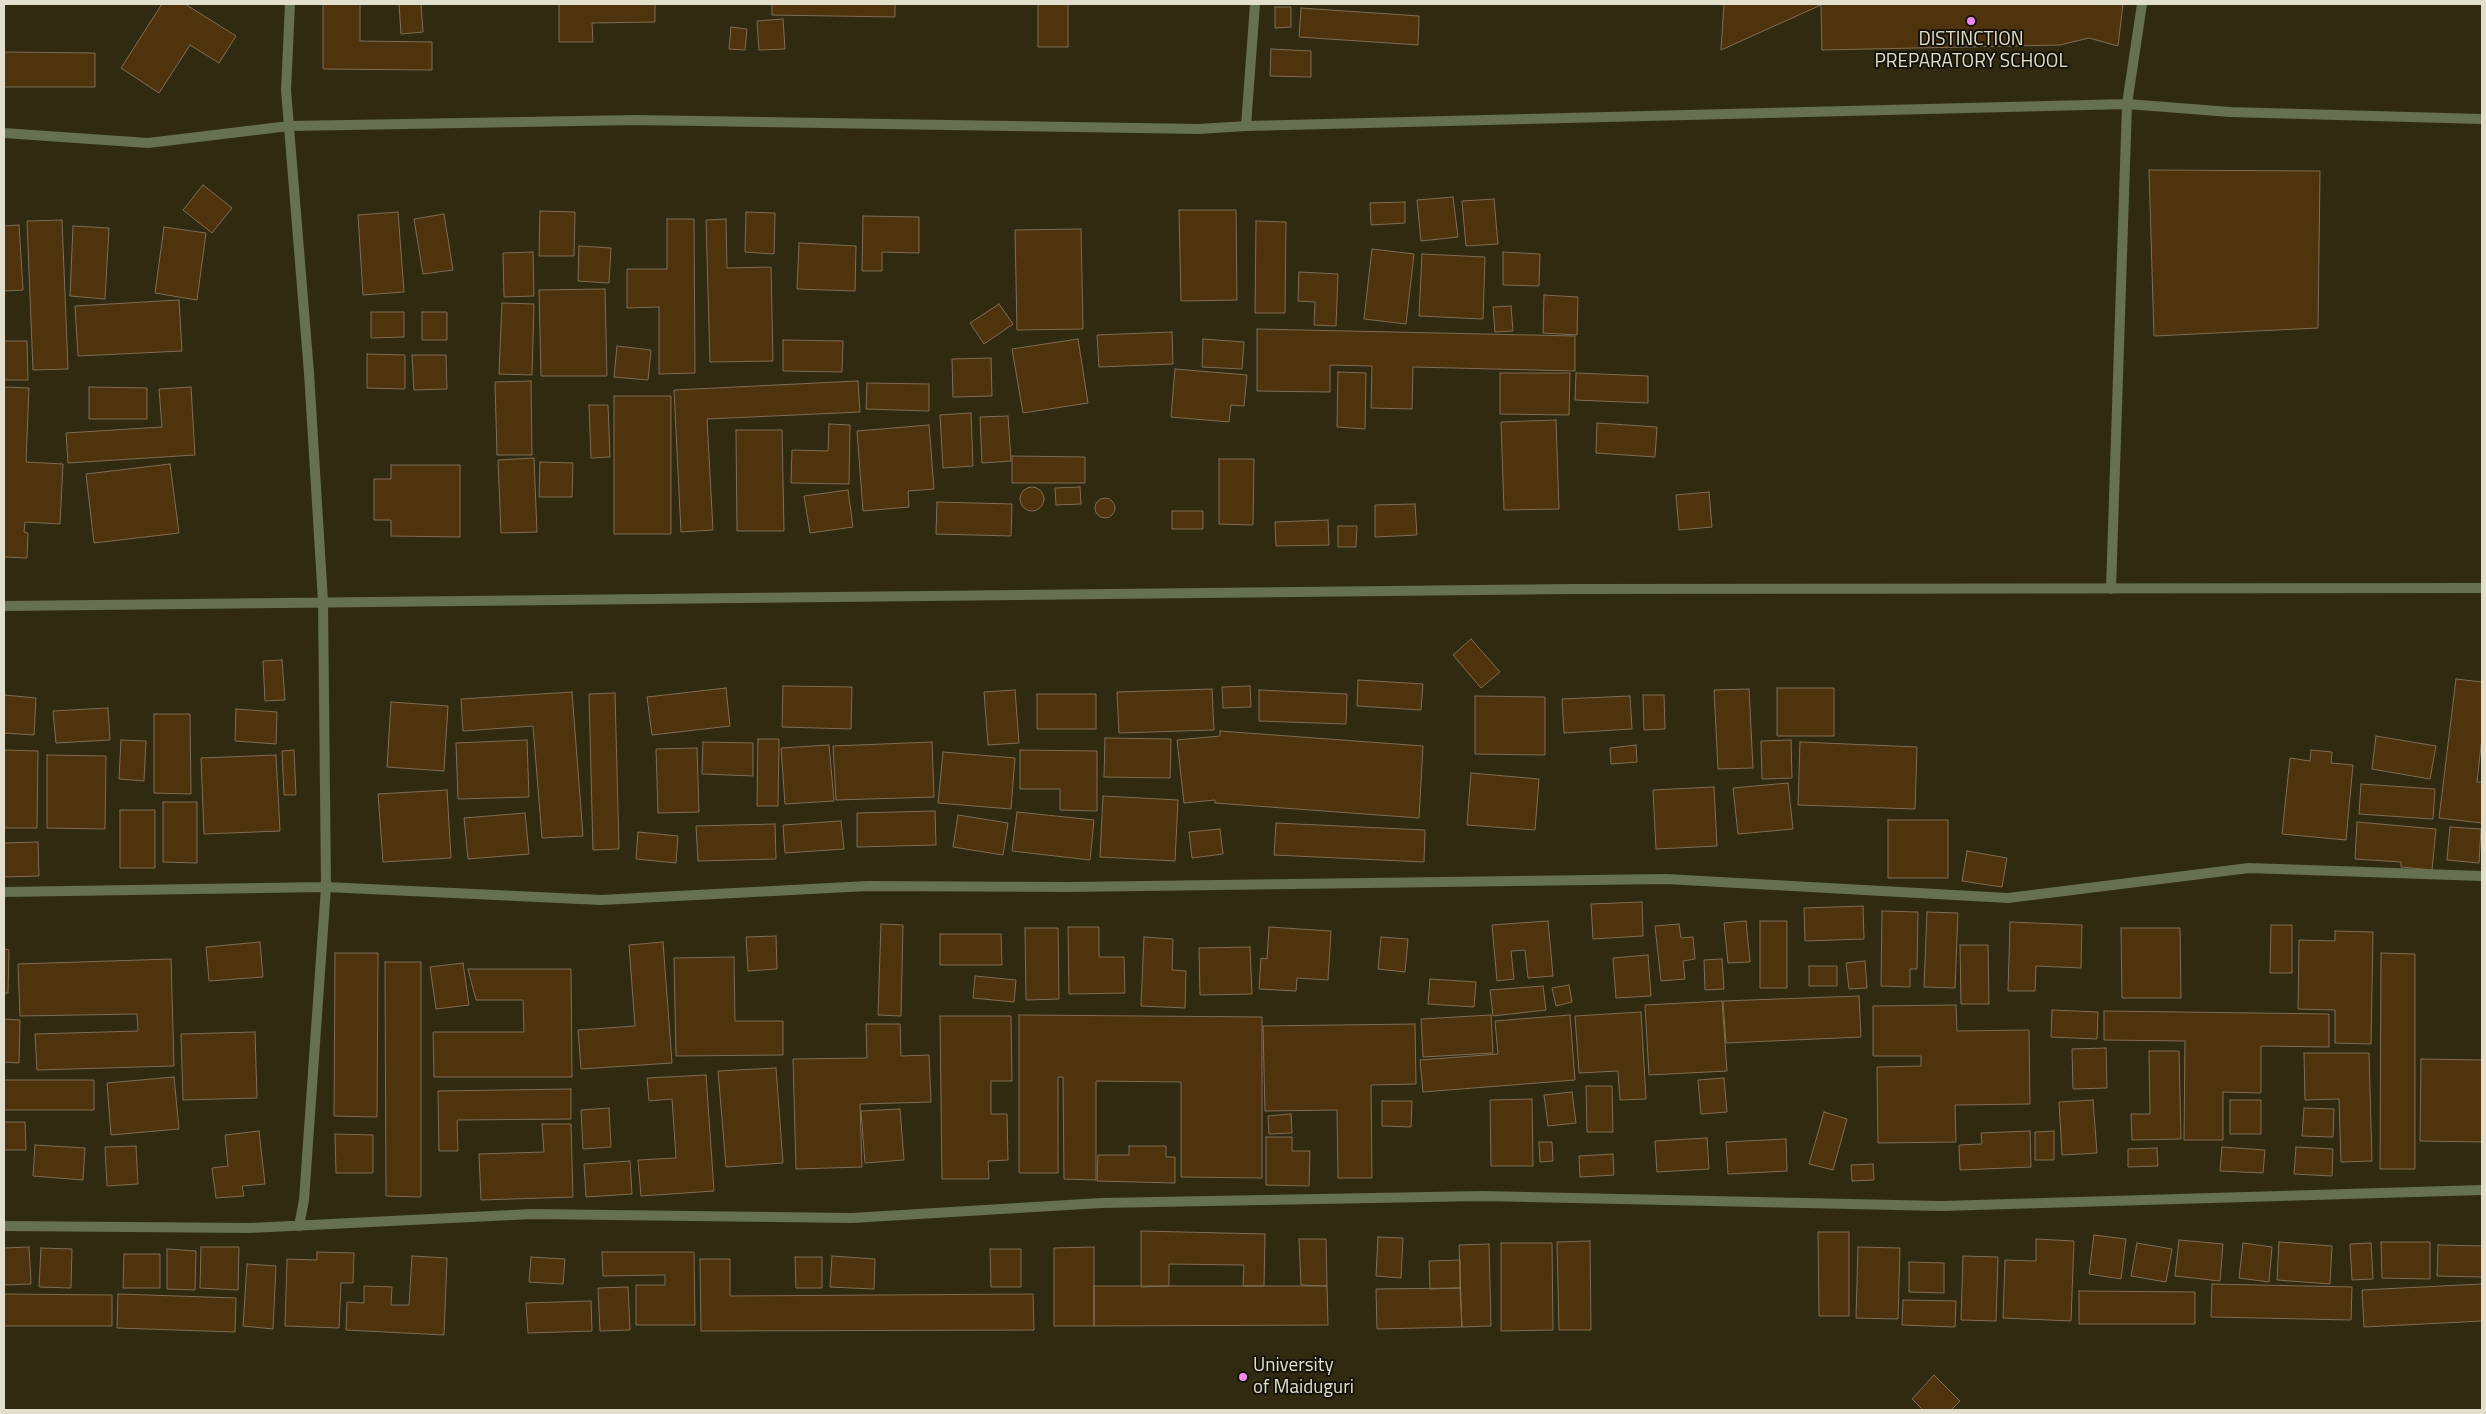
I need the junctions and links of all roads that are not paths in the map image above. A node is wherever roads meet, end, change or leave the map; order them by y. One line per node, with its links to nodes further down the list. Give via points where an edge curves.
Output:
1 (290, 4): 6 (street, via 286,90)
2 (1255, 4): 7 (street)
3 (2142, 4): 4 (street)
4 (2127, 104): 5 (street, via 2230,112); 7 (street); 10 (street)
5 (2482, 119)
6 (289, 126): 7 (street, via 638,120 1199,129); 8 (street, via 148,143); 11 (street)
7 (1246, 126)
8 (4, 133)
9 (2482, 588): 10 (street)
10 (2111, 589): 11 (street, via 1562,589)
11 (323, 601): 12 (street); 14 (street)
12 (4, 606)
13 (2482, 876): 14 (street, via 2249,868 2008,898 1666,879 1068,887 868,886 602,900)
14 (326, 887): 15 (street); 18 (street, via 304,1200)
15 (4, 892)
16 (2482, 1190): 18 (street, via 1942,1206 1473,1196 1101,1203 852,1218 532,1214)
17 (4, 1226): 18 (street)
18 (299, 1226)

